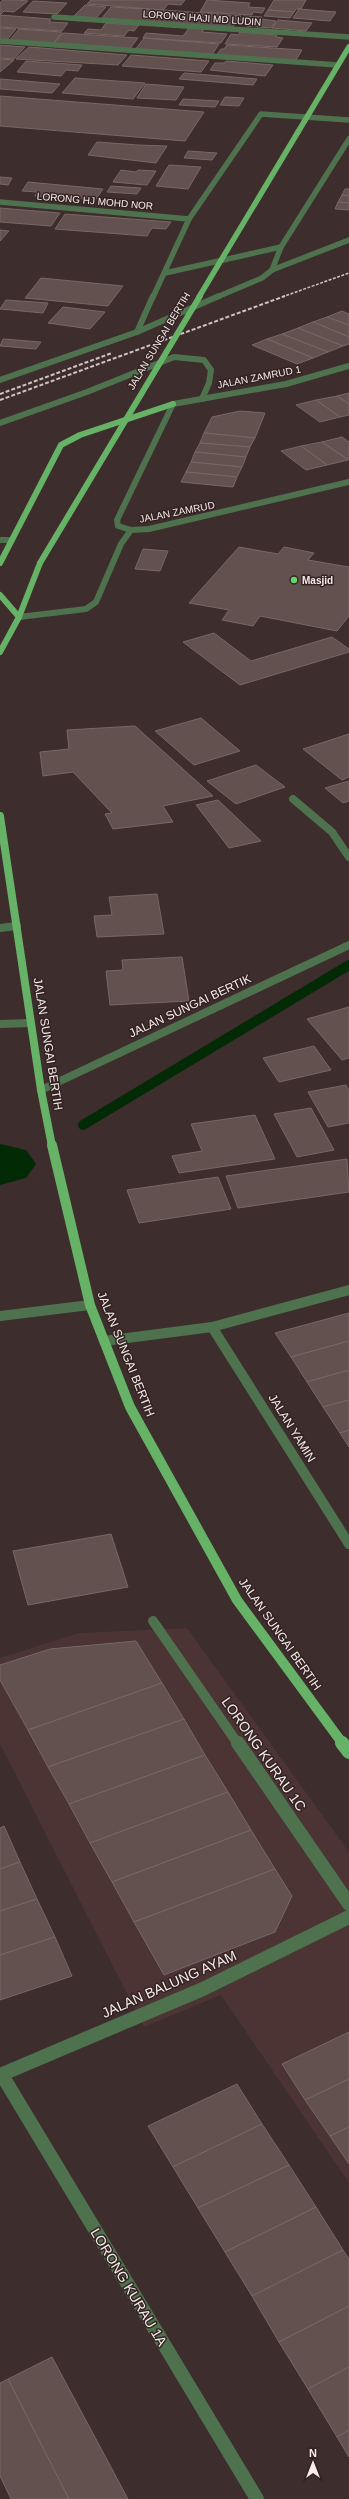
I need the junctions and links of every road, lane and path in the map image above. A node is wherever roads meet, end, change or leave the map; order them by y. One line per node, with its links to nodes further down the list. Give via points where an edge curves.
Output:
1 (54, 17): 2 (street, LORONG HAJI MD LUDIN)
2 (349, 37)
3 (0, 41): 5 (street)
4 (349, 47): 5 (main road, JALAN SUNGAI BERTIH)
5 (338, 66): 6 (main road, JALAN SUNGAI BERTIH)
6 (307, 117): 7 (street); 10 (street, via 261,114); 27 (main road, JALAN SUNGAI BERTIH, bridge, via 40,563)
7 (349, 120)
8 (349, 139): 12 (street)
9 (0, 202): 10 (street, LORONG HJ MOHD NOR)
10 (189, 219): 14 (street)
11 (349, 240): 13 (street)
12 (281, 247): 13 (street); 14 (street)
13 (272, 270): 15 (street, via 246,286)
14 (165, 273): 15 (street)
15 (137, 332): 17 (street)
16 (349, 366): 18 (street, JALAN ZAMRUD 1, via 286,384)
17 (0, 380)
18 (202, 398): 19 (street, JALAN ZAMRUD 1); 20 (street, via 209,383 211,370 204,360 174,358)
19 (172, 404): 22 (street, JALAN ZAMRUD, via 116,520 118,526); 24 (main road, via 80,435 61,445)
20 (0, 423)
21 (349, 482): 22 (street, JALAN ZAMRUD, via 184,522)
22 (131, 530): 27 (street, via 120,544 96,602 86,609)
23 (0, 540): 24 (street)
24 (12, 540): 25 (main road)
25 (0, 563)
26 (0, 595): 27 (main road)
27 (19, 617): 28 (main road, JALAN SUNGAI BERTIH)
28 (0, 652)
29 (293, 799): 31 (street, via 332,832)
30 (0, 816): 32 (main road, JALAN SUNGAI BERTIH)
31 (349, 857)
32 (17, 926): 33 (street); 35 (main road, JALAN SUNGAI BERTIH)
33 (0, 928)
34 (349, 945): 37 (street, JALAN SUNGAI BERTIK)
35 (29, 1022): 36 (street); 37 (main road, JALAN SUNGAI BERTIH)
36 (0, 1024)
37 (41, 1090): 39 (main road, JALAN SUNGAI BERTIH, via 56,1171)
38 (349, 1290): 41 (street)
39 (90, 1305): 40 (street); 42 (main road, JALAN SUNGAI BERTIH)
40 (0, 1316)
41 (212, 1327): 42 (street); 43 (street, JALAN YAMIN)
42 (104, 1341): 45 (main road, JALAN SUNGAI BERTIH, via 130,1407 237,1600)
43 (349, 1544)
44 (154, 1621): 46 (street, LORONG KURAU 1C)
45 (349, 1752)
46 (349, 1904)
47 (349, 1916): 48 (street, JALAN BALUNG AYAM, via 203,1989)
48 (1, 2075): 49 (street, LORONG KURAU 1A)
49 (257, 2499)

